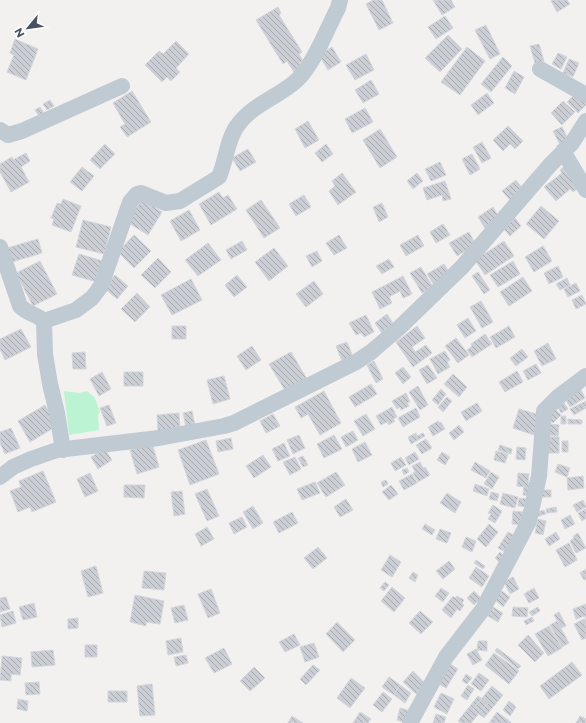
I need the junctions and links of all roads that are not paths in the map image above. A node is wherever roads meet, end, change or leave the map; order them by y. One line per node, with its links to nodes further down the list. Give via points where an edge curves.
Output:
1 (340, 0): 10 (street, via 306,70 278,94 250,110 236,126 219,177 180,201 166,203 141,193 137,194 130,202 101,286 92,298 76,310)
2 (540, 69): 4 (street)
3 (122, 86): 6 (street, via 22,131 8,135)
4 (586, 95)
5 (586, 122): 7 (street)
6 (0, 130)
7 (563, 151): 8 (street); 12 (street, via 462,266 398,328 356,362 246,418 224,426 159,438)
8 (586, 190)
9 (0, 247): 10 (street, via 20,306)
10 (44, 321): 12 (street, via 45,354)
11 (586, 376): 14 (street, via 558,396 544,411 539,476 529,520 484,609 446,657)
12 (63, 450): 13 (street, via 31,459)
13 (0, 476)
14 (410, 723)

